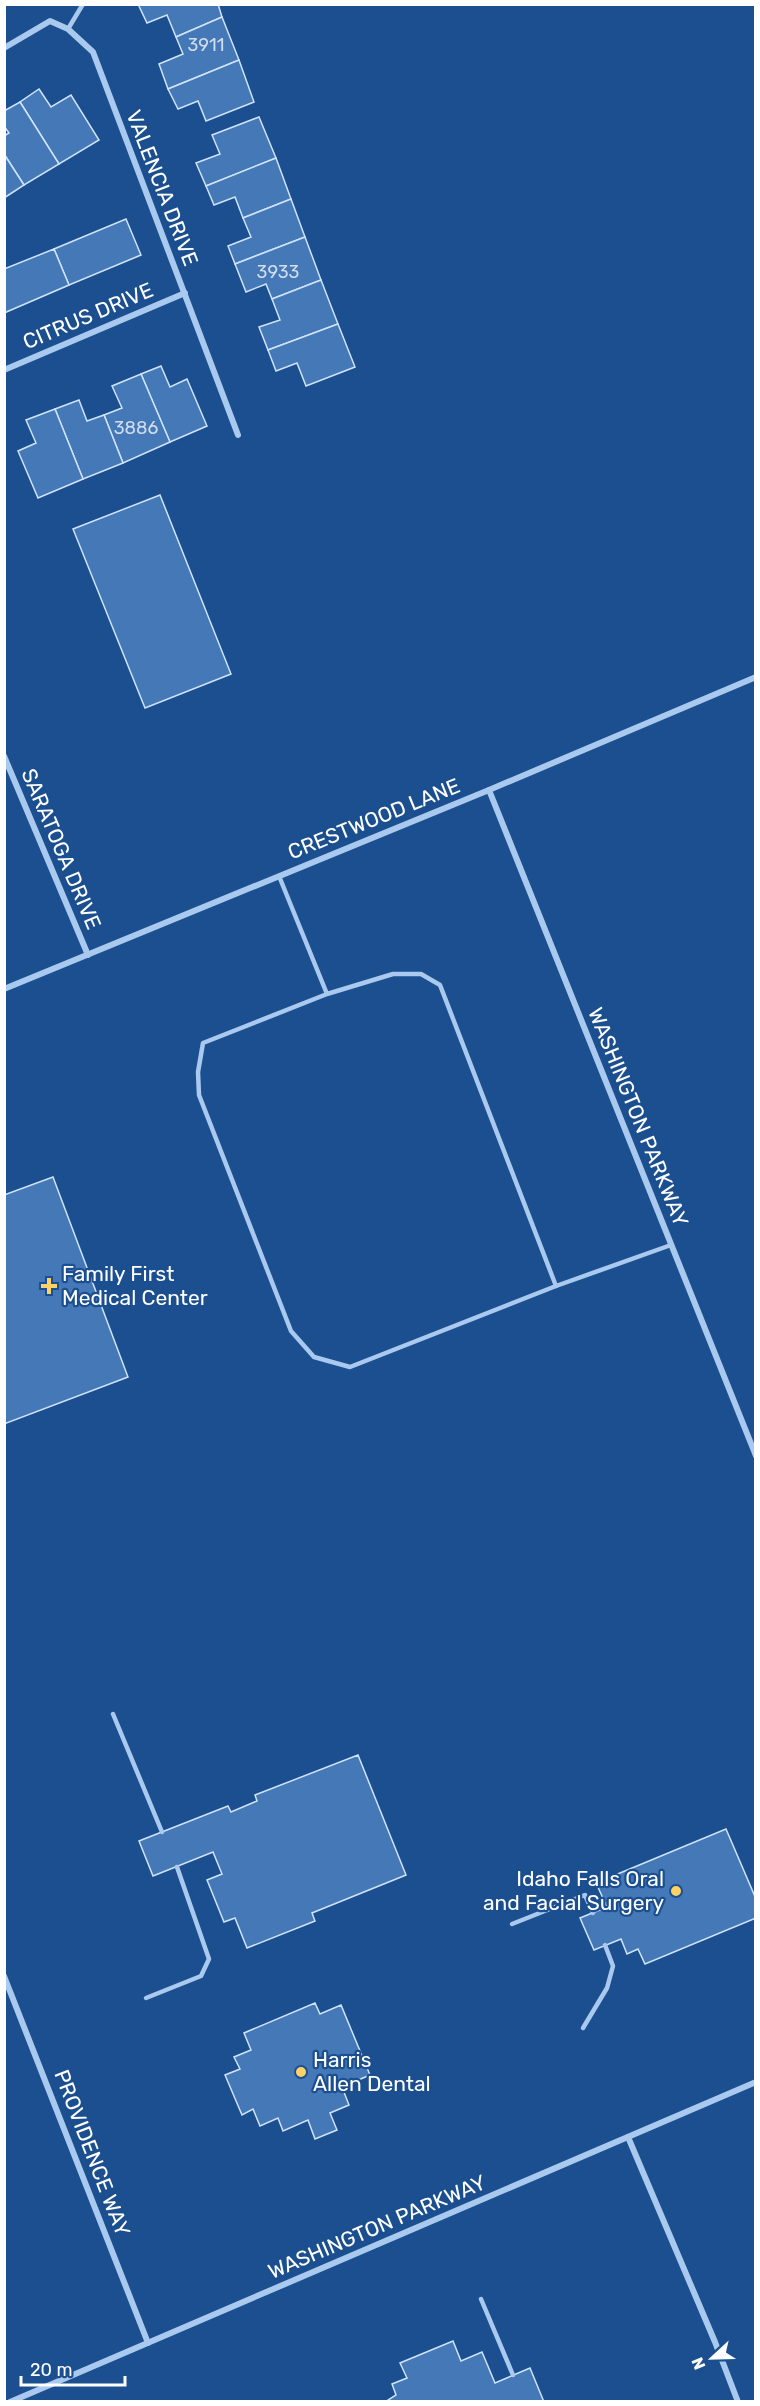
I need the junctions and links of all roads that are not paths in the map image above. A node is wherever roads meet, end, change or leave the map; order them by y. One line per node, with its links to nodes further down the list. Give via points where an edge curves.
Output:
1 (83, 4): 2 (lane)
2 (68, 29): 3 (street, via 50,21); 4 (street, VALENCIA DRIVE, via 93,52)
3 (4, 48)
4 (185, 293): 5 (street, CITRUS DRIVE); 6 (street, VALENCIA DRIVE)
5 (4, 370)
6 (238, 435)
7 (756, 677): 9 (street, CRESTWOOD LANE)
8 (4, 756): 11 (street, SARATOGA DRIVE)
9 (489, 790): 10 (street, CRESTWOOD LANE); 14 (street, WASHINGTON PARKWAY)
10 (279, 876): 11 (street, CRESTWOOD LANE); 13 (lane)
11 (88, 955): 12 (street, CRESTWOOD LANE)
12 (4, 990)
13 (327, 994): 15 (lane, via 393,974 421,975 440,985); 15 (lane, via 203,1043 198,1072 199,1095 291,1331 314,1357 350,1367)
14 (671, 1245): 15 (lane); 16 (street, WASHINGTON PARKWAY)
15 (556, 1286)
16 (756, 1456)
17 (113, 1714): 18 (lane)
18 (162, 1832)
19 (177, 1867): 24 (lane, via 209,1959 201,1976)
20 (592, 1913): 21 (lane, via 585,1895)
21 (512, 1924)
22 (605, 1945): 25 (lane, via 613,1966 607,1988)
23 (4, 1976): 29 (street, PROVIDENCE WAY)
24 (146, 1998)
25 (583, 2028)
26 (756, 2082): 27 (street, WASHINGTON PARKWAY)
27 (628, 2137): 29 (street, WASHINGTON PARKWAY); 32 (street)
28 (481, 2299): 30 (lane)
29 (148, 2343): 31 (street, WASHINGTON PARKWAY)
30 (513, 2375)
31 (10, 2402)
32 (738, 2402)

